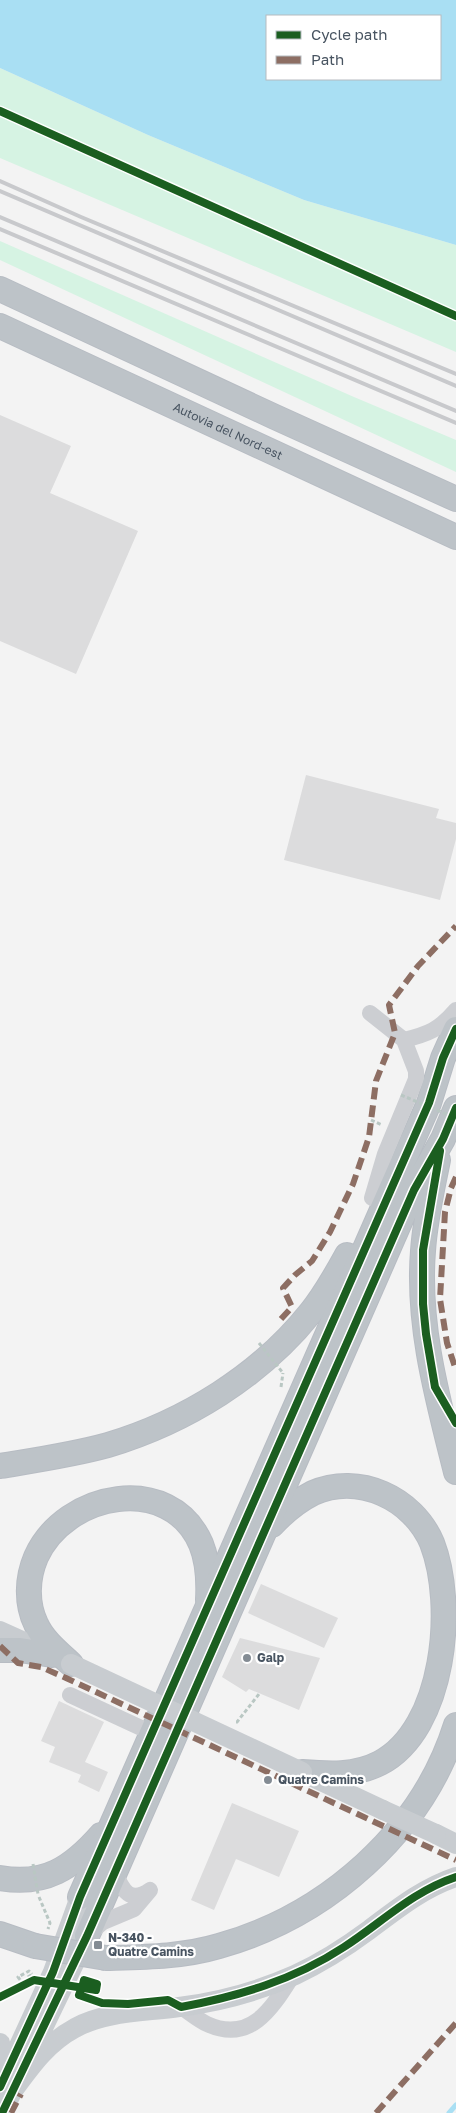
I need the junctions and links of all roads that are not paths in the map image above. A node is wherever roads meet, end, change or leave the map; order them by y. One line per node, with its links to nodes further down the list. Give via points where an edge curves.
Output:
1 (0, 289): 3 (highway)
2 (0, 326): 4 (highway, Autovia del Nord-est)
3 (456, 499)
4 (456, 537)
5 (456, 1010): 8 (lane, via 437,1029)
6 (370, 1013): 8 (lane)
7 (456, 1029): 9 (highway)
8 (404, 1040): 12 (lane, via 416,1079 385,1154)
9 (443, 1058): 12 (highway, via 417,1098); 18 (highway, via 428,1103)
10 (456, 1108): 11 (highway)
11 (442, 1139): 13 (highway, via 426,1224 422,1275 426,1334); 17 (highway, via 414,1190)
12 (372, 1198): 15 (highway, via 335,1277 311,1313 273,1352 229,1388 173,1419 108,1444 60,1457)
13 (435, 1387): 14 (highway); 16 (highway)
14 (456, 1423)
15 (0, 1466)
16 (456, 1472)
17 (264, 1534): 25 (highway, via 297,1502 314,1493 336,1487 364,1488 402,1503 424,1528 442,1576 442,1640 436,1678 421,1719 403,1745 379,1763 363,1770 326,1774); 28 (highway)
18 (208, 1607): 21 (highway, via 206,1559 200,1542 182,1518 168,1508 142,1499 109,1499 95,1503 72,1514 48,1536 32,1566 29,1597 36,1624); 24 (highway)
19 (0, 1630): 21 (main road)
20 (0, 1650): 21 (highway, via 20,1650)
21 (62, 1659): 25 (main road, bridge)
22 (70, 1695): 24 (lane)
23 (456, 1725): 32 (highway, bridge, via 426,1790 400,1828 362,1868 309,1908 249,1936 218,1946 152,1957 106,1958 35,1946)
24 (152, 1733): 26 (highway)
25 (302, 1772): 27 (main road, bridge)
26 (115, 1818): 30 (highway, via 75,1862 58,1872 29,1880); 31 (highway)
27 (456, 1844)
28 (115, 1873): 33 (highway); 33 (lane, via 122,1888 131,1895 141,1896 150,1890 134,1908 103,1922)
29 (456, 1877): 34 (main road, via 428,1888 344,1947)
30 (0, 1878)
31 (80, 1897): 37 (main road, via 53,1972)
32 (0, 1934)
33 (87, 1936): 37 (main road)
34 (294, 1975): 35 (main road, via 246,1993); 35 (lane, via 265,2014 242,2029 233,2031 206,2024)
35 (181, 2007): 37 (main road, via 114,2016 78,2026 51,2044)
36 (0, 2043): 37 (main road)
37 (4, 2086): 38 (main road)
38 (2, 2113)

